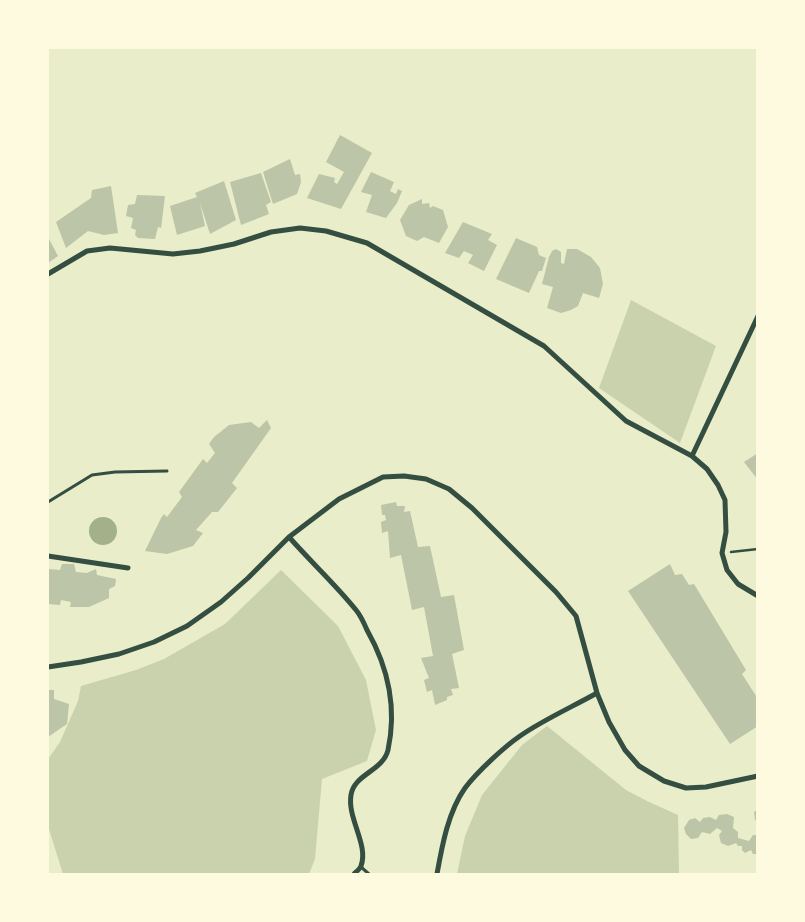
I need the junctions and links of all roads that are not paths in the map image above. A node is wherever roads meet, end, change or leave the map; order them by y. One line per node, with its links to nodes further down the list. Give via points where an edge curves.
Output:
1 (48, 274): 3 (street, via 88,252 110,248 173,254 225,246 271,232 300,228 326,231 367,243 520,331 549,351 626,421)
2 (758, 316): 3 (street)
3 (692, 456): 9 (street, via 707,469 725,500 726,532 722,553 728,570 738,584)
4 (167, 471): 5 (lane, via 92,475)
5 (48, 502)
6 (289, 538): 10 (street, via 220,602 187,626 119,654); 11 (street, via 339,499 382,477 426,479 450,488 500,535 576,616); 13 (street, via 357,611 377,648 389,684 392,720 387,752 375,769 359,780 350,795 363,851)
7 (48, 556): 8 (street)
8 (128, 568)
9 (758, 596)
10 (48, 667)
11 (597, 693): 12 (street, via 625,750 639,766 658,778 686,788 706,788); 16 (street, via 520,736 465,788 453,811)
12 (758, 776)
13 (361, 866): 14 (street); 15 (lane)
14 (354, 874)
15 (368, 874)
16 (437, 874)

